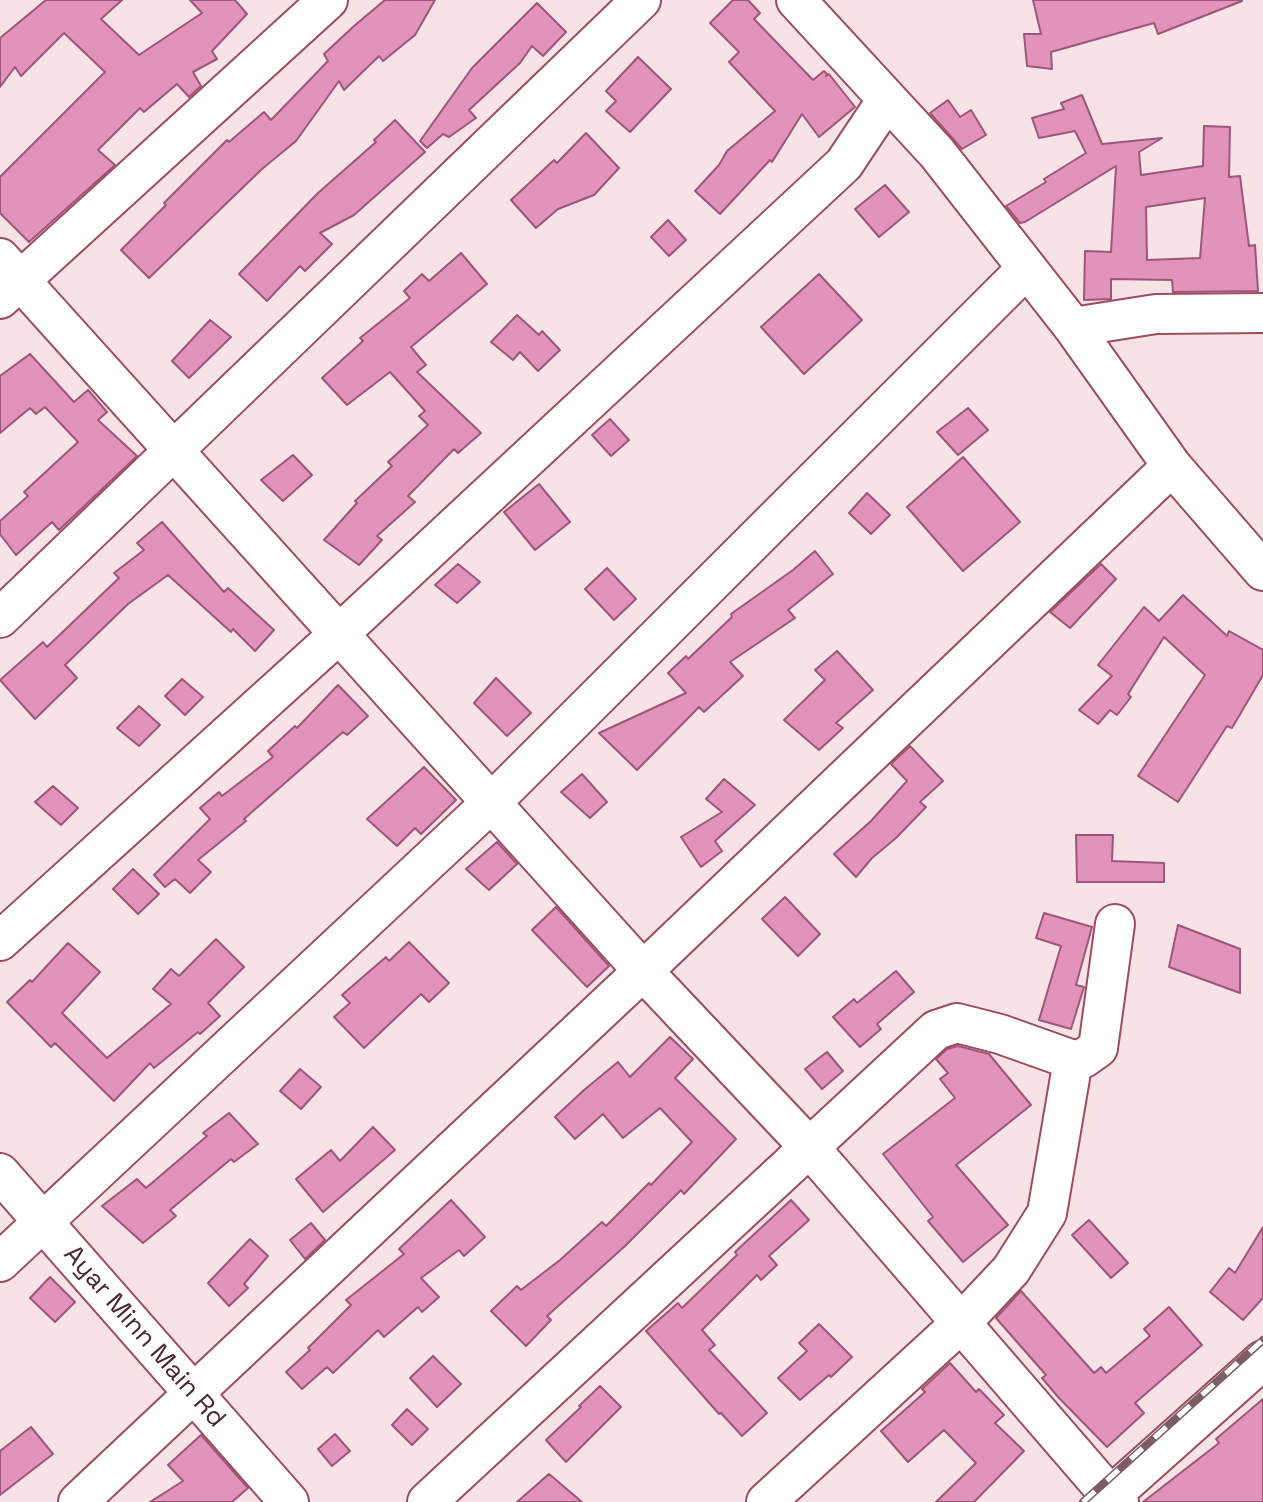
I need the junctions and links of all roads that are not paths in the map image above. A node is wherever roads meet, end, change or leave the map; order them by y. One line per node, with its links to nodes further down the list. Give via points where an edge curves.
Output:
1 (328, 0): 6 (street)
2 (641, 0): 9 (street)
3 (796, 0): 4 (street)
4 (886, 101): 5 (street, via 937,153); 13 (street, via 844,164)
5 (1027, 268): 8 (street); 14 (street)
6 (7, 279): 9 (street)
7 (1263, 313): 8 (street, via 1156,314)
8 (1073, 327): 10 (street)
9 (175, 451): 12 (street); 13 (street)
10 (1172, 466): 11 (street); 17 (street)
11 (1263, 571)
12 (0, 618)
13 (340, 633): 14 (street); 16 (street)
14 (492, 802): 17 (street); 21 (street)
15 (1115, 924): 18 (street, via 1098,1048)
16 (0, 941)
17 (643, 971): 19 (street); 25 (street)
18 (1073, 1060): 19 (street, via 957,1023 936,1030); 23 (street, via 1047,1213 1011,1270)
19 (810, 1147): 23 (street); 29 (street)
20 (0, 1173): 21 (street, Ayar Minn Main Rd)
21 (43, 1221): 22 (street); 25 (street, Ayar Minn Main Rd)
22 (0, 1262)
23 (961, 1323): 26 (street); 30 (street)
24 (1263, 1360): 26 (street)
25 (193, 1393): 27 (street); 28 (street, Ayar Minn Main Rd)
26 (1111, 1500)
27 (78, 1502)
28 (289, 1502)
29 (427, 1502)
30 (766, 1502)

